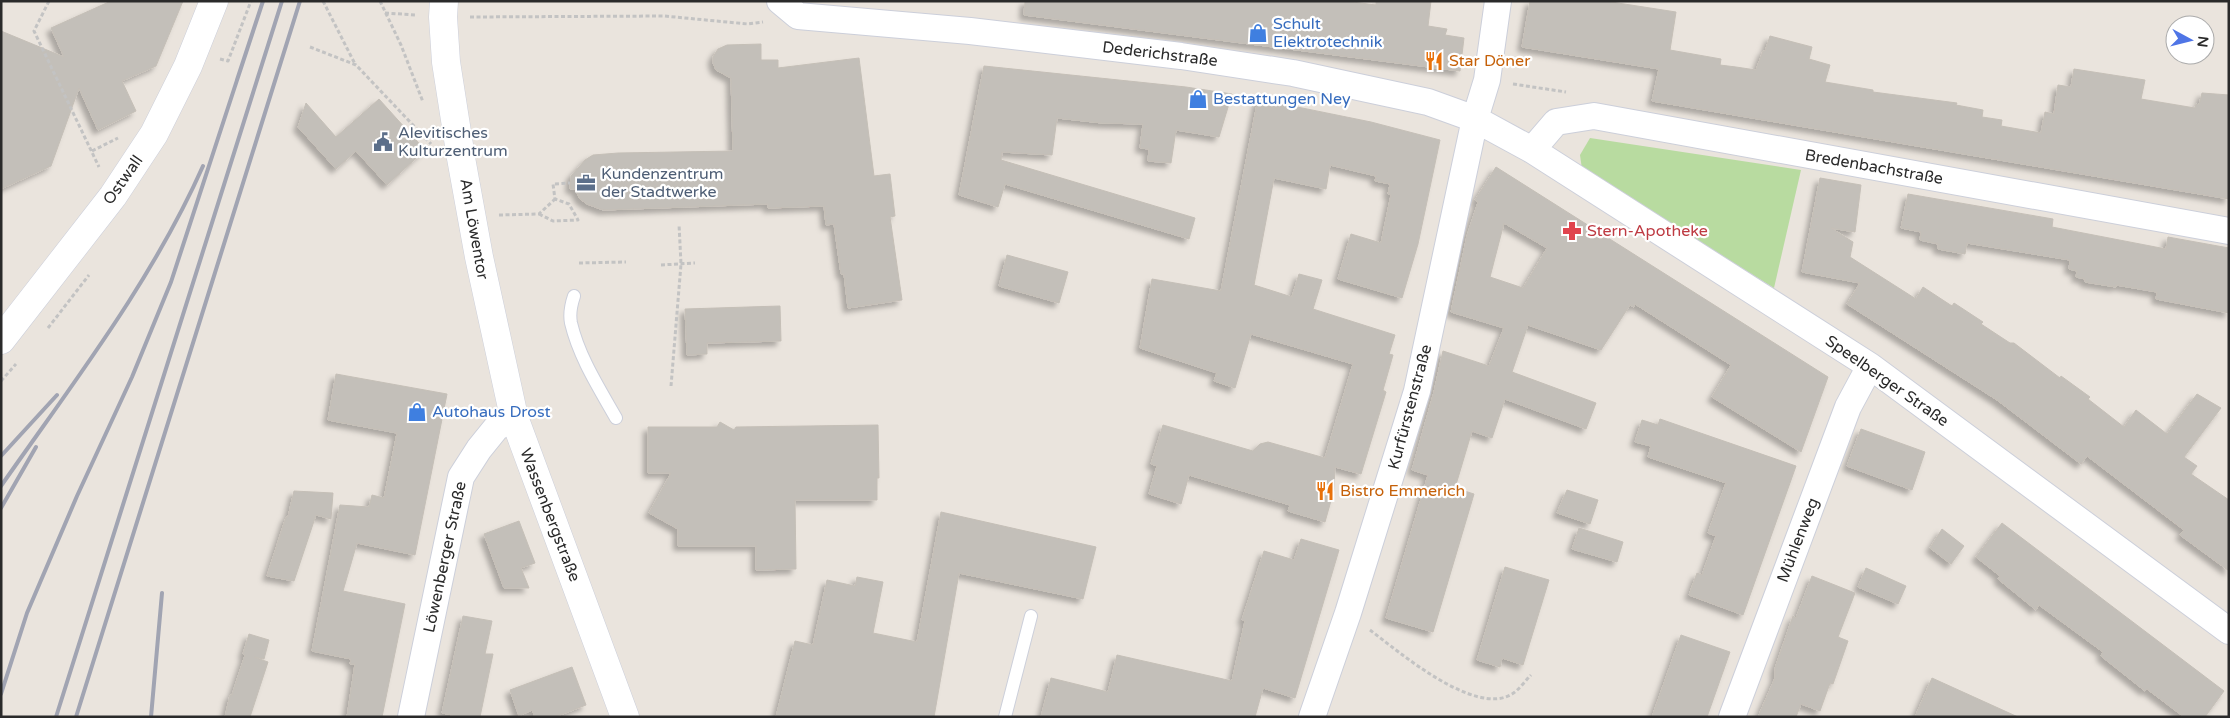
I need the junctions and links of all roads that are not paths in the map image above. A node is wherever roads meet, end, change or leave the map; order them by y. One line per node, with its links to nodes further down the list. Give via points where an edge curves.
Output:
1 (214, 1): 10 (street, Ostwall, via 188,66 154,134 113,196)
2 (1498, 1): 5 (street, Kurfürstenstraße, via 1487,80)
3 (443, 9): 9 (street, Am Löwentor, via 446,62)
4 (789, 9): 5 (street, Dederichstraße, via 1181,56 1322,79 1428,102)
5 (1474, 120): 6 (street, Dederichstraße); 19 (street, Kurfürstenstraße, via 1417,391)
6 (1532, 150): 7 (street, Bredenbachstraße, via 1556,122 1594,116); 11 (street, Speelberger Straße)
7 (2229, 231)
8 (574, 296): 13 (lane, via 570,322 588,369)
9 (489, 309): 12 (street, Wassenbergstraße)
10 (1, 340)
11 (1870, 366): 15 (street, Speelberger Straße); 20 (street, Mühlenweg, via 1848,407)
12 (514, 417): 16 (street, Löwenberger Straße, via 496,428 461,477); 17 (street, Wassenbergstraße)
13 (616, 418)
14 (1031, 616): 18 (lane)
15 (2229, 631)
16 (411, 717)
17 (626, 717)
18 (1004, 717)
19 (1312, 717)
20 (1732, 717)

